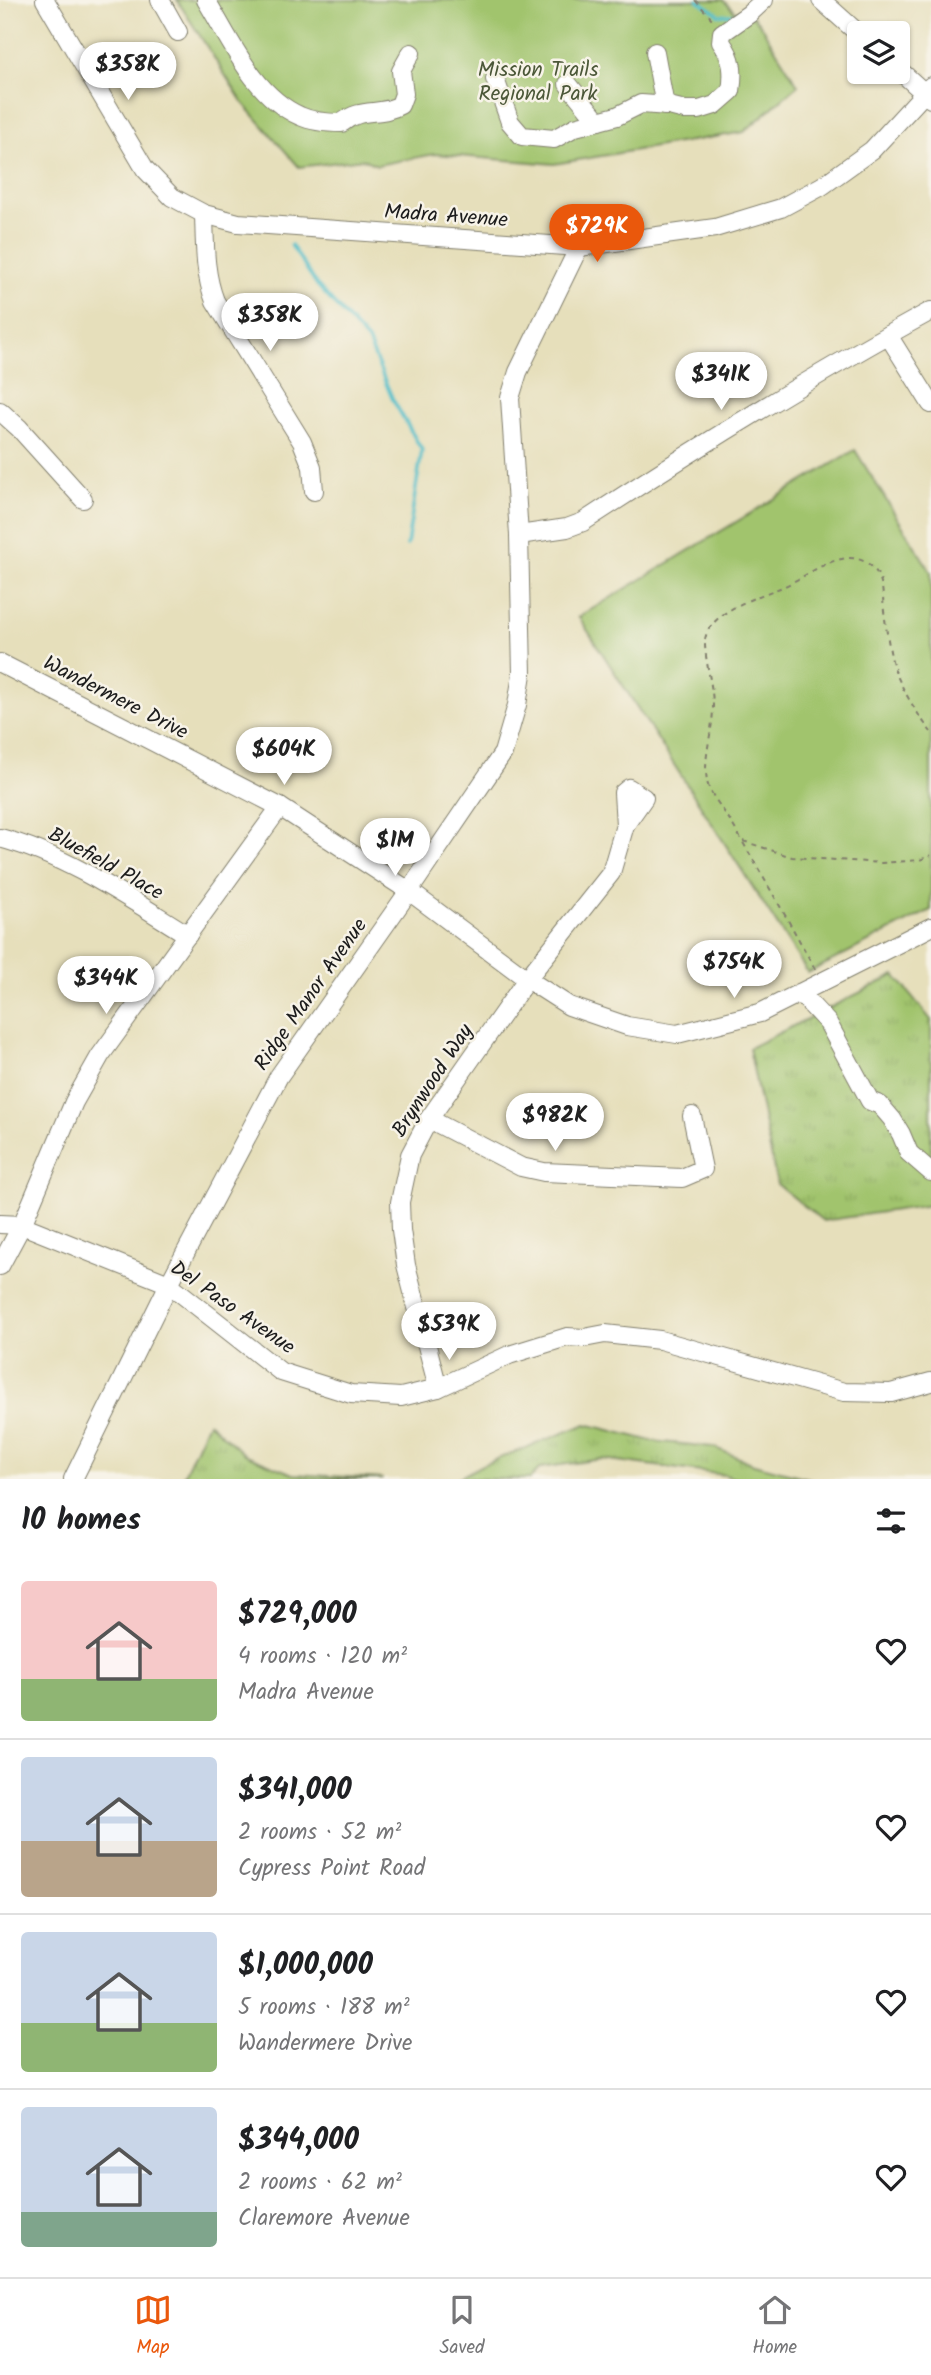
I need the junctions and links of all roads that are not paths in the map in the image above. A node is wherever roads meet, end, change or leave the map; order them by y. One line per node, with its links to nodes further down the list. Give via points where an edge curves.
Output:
1 (45, 0): 16 (street, Madra Avenue, via 145,169 172,197)
2 (160, 0): 7 (street)
3 (206, 0): 9 (street, via 256,81 300,117 342,123 351,115 389,111 400,105 404,94 401,71)
4 (764, 0): 14 (street, via 722,33 734,74 731,91 715,105 699,110)
5 (821, 0): 6 (street)
6 (847, 23)
7 (178, 32)
8 (655, 51): 14 (street)
9 (411, 53)
10 (910, 78): 13 (street)
11 (495, 79): 15 (street, via 510,122 522,136 554,139)
12 (568, 84): 15 (street)
13 (929, 93): 17 (street, Madra Avenue, via 872,150 781,208 715,228)
14 (665, 106): 15 (street, via 641,104)
15 (598, 121)
16 (204, 214): 17 (street, Madra Avenue, via 238,223); 22 (street, via 209,286 302,442 312,467)
17 (579, 247): 24 (street, Ridge Manor Avenue, via 518,372 510,398)
18 (931, 311): 19 (street)
19 (888, 335): 20 (street); 24 (street, via 677,460 583,522)
20 (931, 404)
21 (0, 411): 23 (street)
22 (314, 491)
23 (83, 499)
24 (519, 535): 29 (street, Ridge Manor Avenue, via 522,674 503,752)
25 (0, 663): 26 (street, Wandermere Drive)
26 (280, 807): 29 (street, Wandermere Drive); 31 (street)
27 (625, 825): 32 (street, Brynwood Way, via 611,873)
28 (1, 841): 31 (street, Bluefield Place, via 36,849)
29 (409, 891): 32 (street, Wandermere Drive); 40 (street, Ridge Manor Avenue, via 279,1076)
30 (931, 927): 33 (street, Wandermere Drive, via 822,982)
31 (188, 935): 38 (street, via 100,1056)
32 (527, 979): 33 (street, Wandermere Drive, via 569,1006 627,1026 677,1034); 35 (street, Brynwood Way)
33 (804, 998): 36 (street, via 828,1023 870,1101 880,1105 909,1153)
34 (692, 1116): 35 (street, via 703,1169 682,1178 521,1167)
35 (429, 1119): 42 (street, Brynwood Way, via 410,1156 400,1221 406,1265)
36 (931, 1172)
37 (0, 1224): 38 (street, Del Paso Avenue)
38 (22, 1225): 39 (street); 40 (street, Del Paso Avenue)
39 (0, 1266)
40 (169, 1284): 42 (street, Del Paso Avenue, via 281,1372 351,1394 401,1397); 43 (street, Ridge Manor Avenue)
41 (931, 1382): 42 (street, Del Paso Avenue, via 891,1393 844,1392 660,1340 605,1334 567,1337 509,1356)
42 (439, 1388)
43 (80, 1477)

